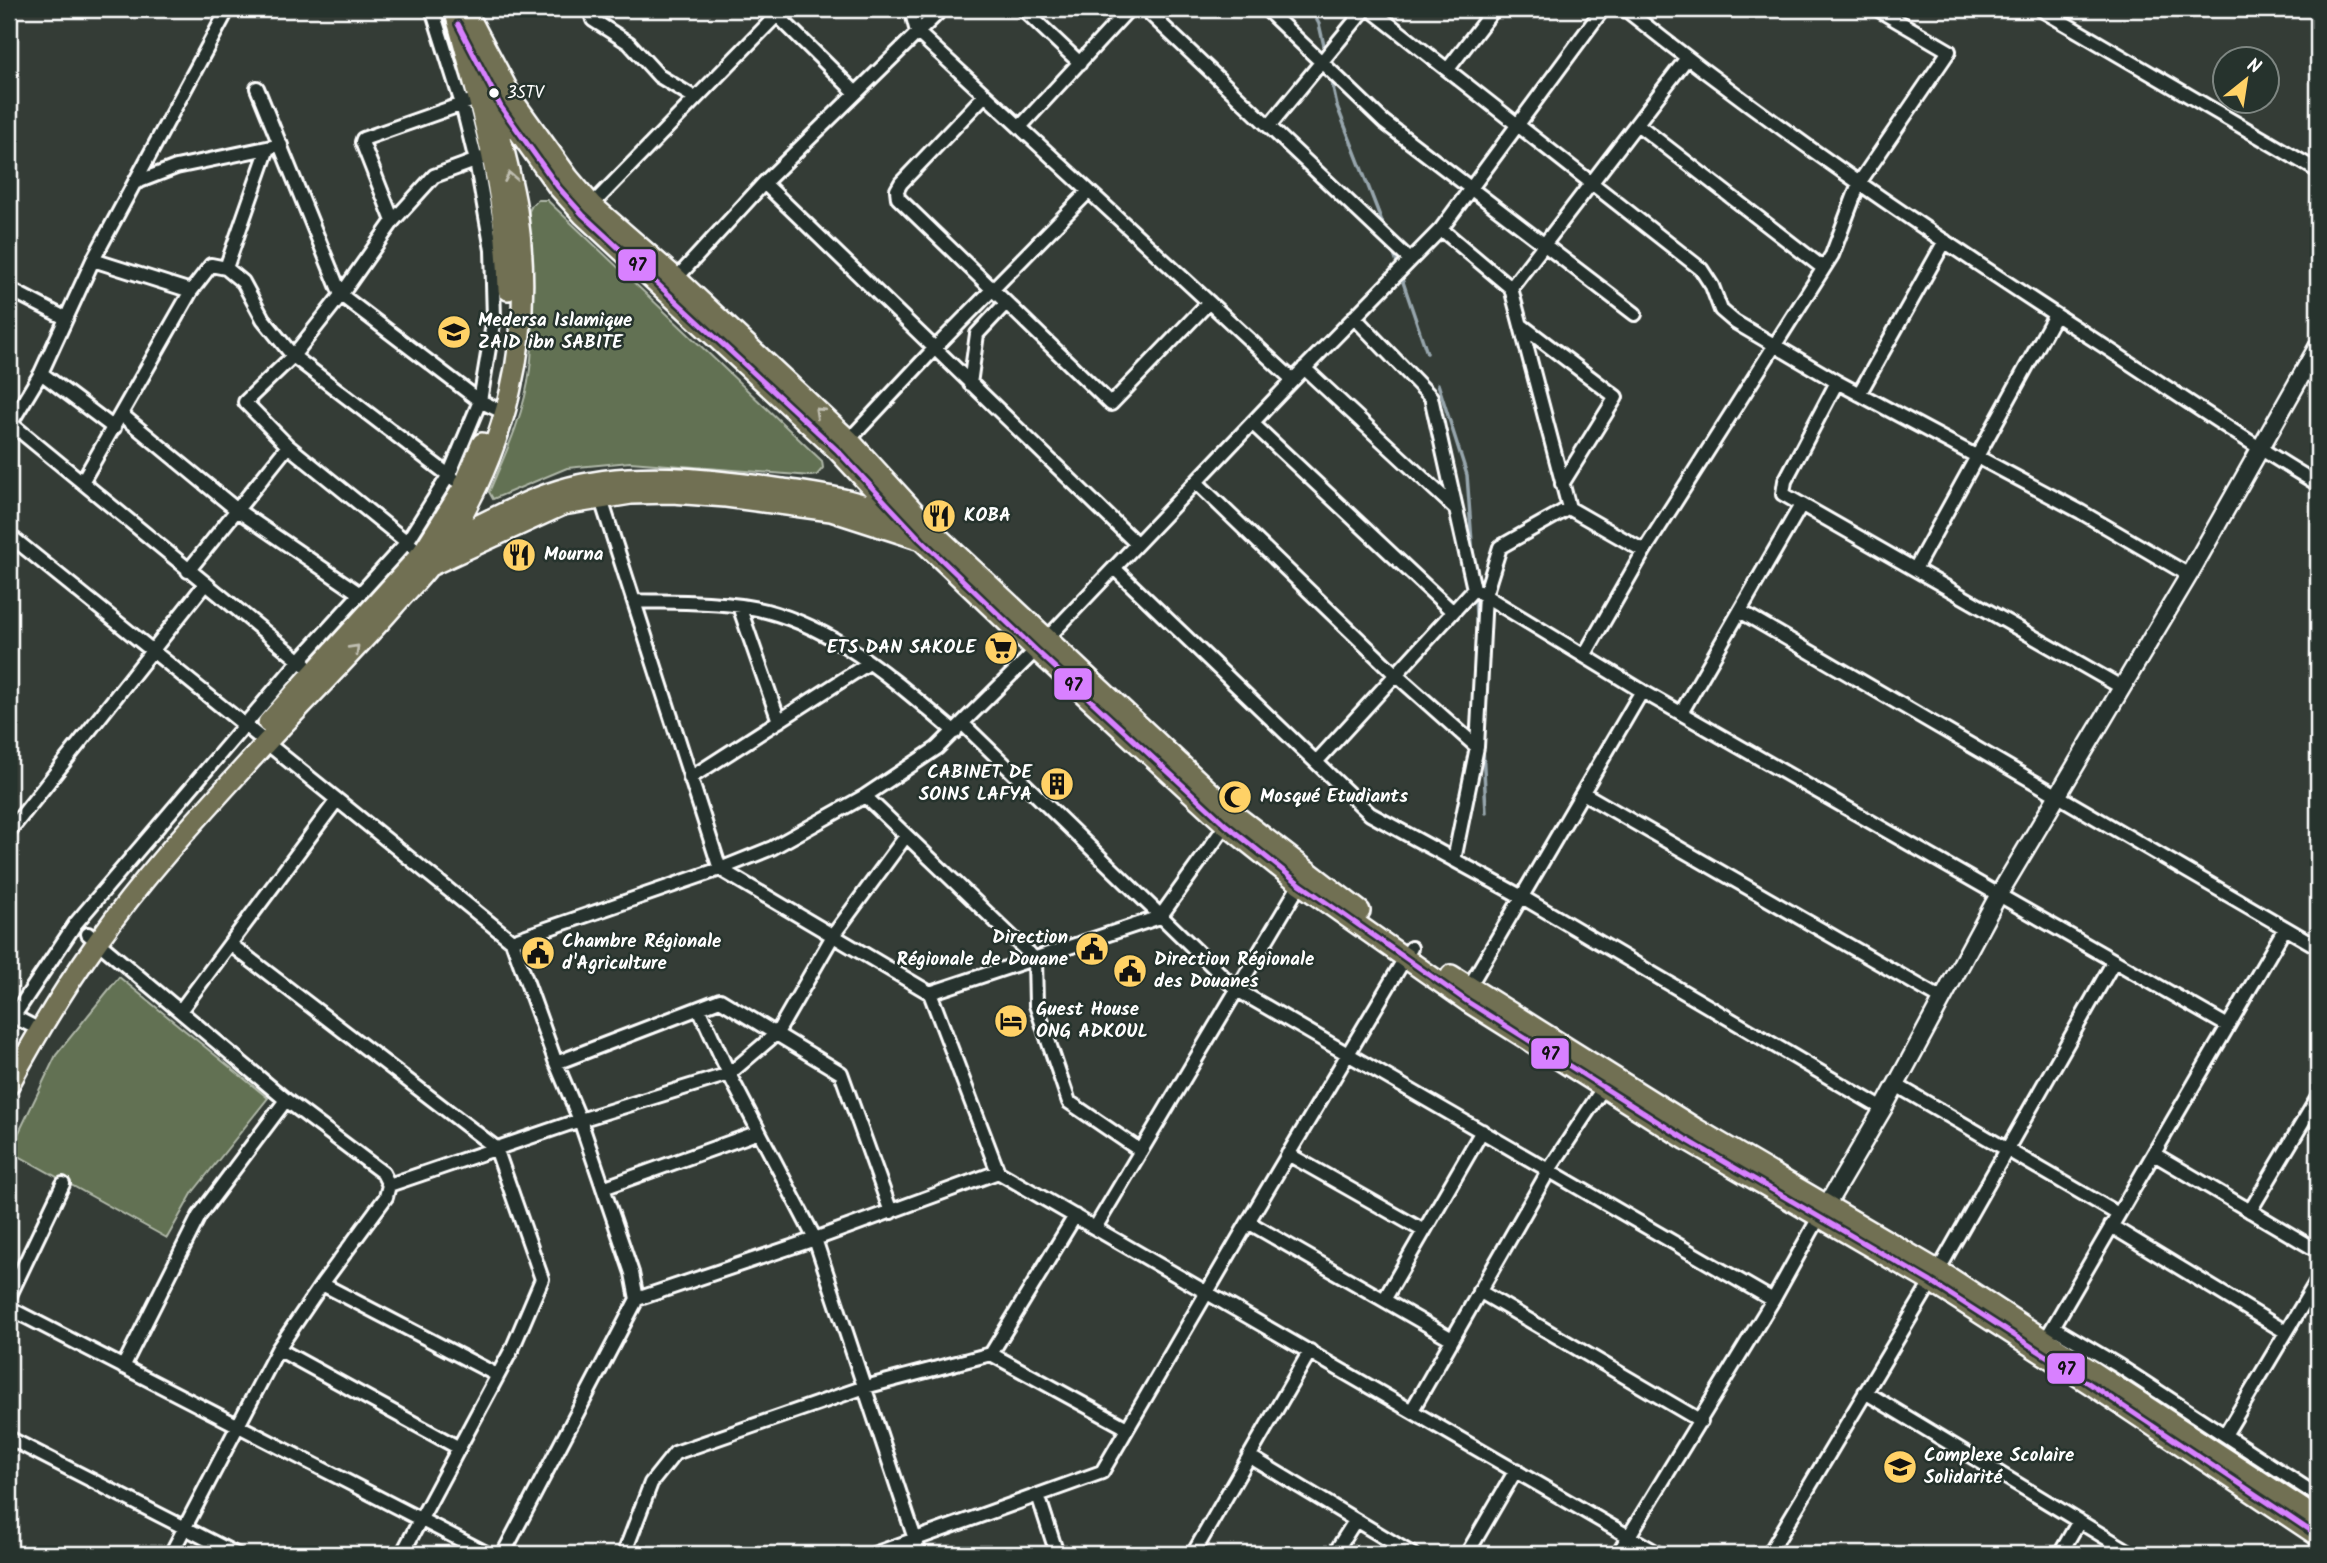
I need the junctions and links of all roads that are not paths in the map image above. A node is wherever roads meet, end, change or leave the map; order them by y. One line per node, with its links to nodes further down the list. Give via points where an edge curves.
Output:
1 (228, 9): 37 (street)
2 (432, 9): 29 (street)
3 (590, 9): 28 (street, via 593,20 629,43 659,76)
4 (911, 9): 19 (street)
5 (942, 9): 19 (street)
6 (1023, 9): 22 (street)
7 (1129, 9): 22 (street)
8 (1146, 9): 32 (street)
9 (1266, 9): 21 (street)
10 (1364, 9): 21 (street)
11 (1370, 9): 23 (street)
12 (1494, 9): 23 (street)
13 (1603, 9): 31 (street)
14 (1625, 9): 20 (street)
15 (1877, 9): 40 (street, via 1949,51)
16 (2040, 9): 36 (street)
17 (776, 12): 26 (street); 28 (street)
18 (463, 15): 24 (main road); 29 (main road); 43 (main road)
19 (918, 32): 26 (street); 27 (street)
20 (1687, 58): 30 (street); 40 (street)
21 (1321, 62): 32 (street); 41 (street, via 1384,122)
22 (1080, 63): 33 (street)
23 (1448, 69): 31 (street)
24 (486, 80): 43 (main road, via 558,187); 77 (main road, one-way to 24, via 512,385 521,326 522,257 505,151)
25 (257, 88): 34 (street)
26 (856, 93): 39 (street)
27 (985, 95): 33 (street); 55 (street, via 897,190 898,198)
28 (695, 99): 43 (street)
29 (470, 101): 35 (main road); 44 (street, via 363,139)
30 (1637, 124): 38 (street); 51 (street)
31 (1519, 125): 38 (street); 41 (street)
32 (1269, 126): 49 (street)
33 (1020, 127): 42 (street)
34 (274, 146): 37 (street, via 176,167); 50 (street); 57 (street)
35 (483, 158): 44 (street, via 434,176); 77 (main road, via 502,215 508,258 509,325)
36 (2318, 171)
37 (136, 182): 48 (street)
38 (1591, 182): 47 (street); 68 (street, via 1702,269 1721,310)
39 (764, 183): 52 (street); 69 (street)
40 (1859, 183): 46 (street); 51 (street)
41 (1471, 189): 45 (street); 47 (street)
42 (1089, 191): 55 (street); 58 (street)
43 (587, 210): 52 (main road)
44 (393, 221): 57 (street)
45 (1441, 229): 49 (street); 53 (street)
46 (1945, 241): 61 (street); 76 (street)
47 (1544, 244): 53 (street); 60 (street)
48 (93, 260): 56 (street); 62 (street)
49 (1410, 260): 63 (street)
50 (226, 268): 56 (street, via 211,265); 70 (street, via 243,282 263,318)
51 (1823, 268): 68 (street)
52 (671, 285): 82 (main road)
53 (1511, 288): 65 (street)
54 (9, 289): 62 (street)
55 (992, 289): 59 (street); 64 (street)
56 (191, 291): 78 (street)
57 (341, 295): 70 (street); 77 (street)
58 (1209, 302): 59 (street, via 1111,404); 73 (street)
59 (1006, 303): 66 (street)
60 (1635, 314)
61 (2055, 314): 84 (street); 85 (street)
62 (65, 317): 72 (street)
63 (1354, 317): 71 (street); 95 (street, via 1431,397)
64 (962, 320): 66 (street); 69 (street)
65 (1521, 326): 89 (street); 89 (street, via 1616,397)
66 (977, 334): 75 (street)
67 (2318, 346): 84 (street)
68 (1774, 347): 74 (street); 103 (street)
69 (934, 349): 75 (street); 82 (street)
70 (293, 356): 83 (street, via 245,402); 91 (street)
71 (1304, 368): 73 (street); 95 (street)
72 (41, 373): 79 (street); 81 (street)
73 (1293, 380): 80 (street)
74 (1836, 382): 76 (street); 93 (street, via 1784,481 1783,494)
75 (970, 384): 102 (street)
76 (1859, 394): 85 (street)
77 (492, 407): 91 (main road, via 488,429)
78 (122, 415): 81 (street); 97 (street)
79 (9, 424): 87 (street)
80 (1252, 424): 88 (street); 114 (street)
81 (114, 428): 87 (street)
82 (844, 445): 86 (main road); 100 (main road)
83 (288, 446): 97 (street); 104 (street)
84 (2259, 449): 90 (street); 108 (street)
85 (1977, 457): 106 (street); 108 (street)
86 (853, 466): 94 (main road); 98 (main road)
87 (82, 482): 107 (street)
88 (1196, 482): 102 (street); 121 (street)
89 (1562, 484): 96 (street)
90 (2318, 484)
91 (462, 486): 101 (main road); 104 (main road)
92 (598, 490): 94 (main road, via 673,478 727,482); 101 (main road, via 559,490); 104 (main road); 112 (street)
93 (1801, 505): 106 (street); 115 (street)
94 (844, 506): 98 (main road, via 873,507); 100 (main road)
95 (1455, 508): 110 (street)
96 (1569, 508): 103 (street); 110 (street, via 1500,547)
97 (237, 510): 107 (street); 111 (street)
98 (903, 521): 100 (main road)
99 (9, 535): 117 (street)
100 (927, 536): 116 (main road); 116 (main road, via 951,548)
101 (446, 541): 104 (main road)
102 (1137, 544): 105 (street)
103 (1644, 551): 118 (street)
104 (419, 554): 111 (street); 120 (main road)
105 (1114, 568): 116 (street); 129 (street)
106 (1915, 569): 122 (street)
107 (188, 571): 109 (street)
108 (2189, 575): 122 (street)
109 (205, 584): 117 (street); 120 (street)
110 (1480, 592): 114 (street); 118 (street); 128 (street)
111 (360, 594): 120 (street)
112 (634, 601): 113 (street); 130 (street)
113 (739, 606): 119 (street, via 816,628); 125 (street)
114 (1452, 611): 121 (street)
115 (1740, 611): 124 (street); 133 (street)
116 (1041, 645): 126 (street); 135 (main road)
117 (154, 652): 127 (street); 136 (street)
118 (1584, 656): 123 (street)
119 (869, 663): 125 (street); 126 (street)
120 (312, 671): 127 (main road)
121 (1395, 674): 128 (street); 129 (street)
122 (2121, 687): 133 (street)
123 (1642, 691): 124 (street); 131 (street)
124 (1681, 713): 141 (street)
125 (779, 721): 130 (street)
126 (959, 728): 132 (street); 143 (street)
127 (256, 735): 134 (street); 146 (main road, via 160,843); 160 (street, via 76,923)
128 (1477, 747): 138 (street)
129 (1315, 762): 138 (street, via 1370,814)
130 (690, 778): 139 (street)
131 (1583, 793): 142 (street); 156 (street)
132 (865, 796): 137 (street); 139 (street, via 772,848)
133 (2057, 796): 141 (street); 144 (street)
134 (337, 800): 147 (street); 148 (street)
135 (1230, 820): 140 (main road); 143 (street); 150 (main road, via 1309,873)
136 (9, 832)
137 (906, 836): 145 (street); 151 (street)
138 (1454, 860): 142 (street)
139 (720, 869): 145 (street); 147 (street)
140 (1300, 884): 150 (main road); 154 (street)
141 (1999, 894): 152 (street); 156 (street)
142 (1522, 897): 153 (street); 172 (street)
143 (1160, 917): 151 (street); 154 (street)
144 (2285, 928): 149 (street); 161 (street)
145 (834, 934): 155 (street); 162 (street)
146 (92, 938): 158 (street); 160 (main road)
147 (512, 942): 165 (street)
148 (230, 944): 158 (street); 176 (street)
149 (2318, 947)
150 (1408, 954): 153 (main road); 159 (main road); 163 (street)
151 (1035, 958): 155 (street); 178 (street, via 1036,1005 1069,1102)
152 (2114, 961): 161 (street); 177 (street)
153 (1469, 987): 159 (main road)
154 (1237, 990): 163 (street); 178 (street)
155 (930, 993): 182 (street)
156 (1942, 999): 169 (street)
157 (699, 1008): 162 (street, via 720,1000); 165 (street); 166 (street)
158 (180, 1011): 171 (street)
159 (1501, 1014): 167 (main road)
160 (20, 1021): 164 (main road); 168 (main road)
161 (2228, 1027): 180 (street)
162 (777, 1033): 166 (street); 187 (street, via 841,1073)
163 (1348, 1053): 174 (street); 179 (street)
164 (9, 1057)
165 (556, 1063): 173 (street)
166 (729, 1074): 173 (street); 175 (street)
167 (1607, 1082): 181 (street); 188 (main road)
168 (9, 1084)
169 (1896, 1085): 172 (street); 177 (street)
170 (2318, 1097): 186 (street)
171 (286, 1100): 184 (street, via 383,1173); 213 (street, via 199,1216)
172 (1882, 1109): 188 (street)
173 (580, 1120): 176 (street); 185 (street)
174 (1482, 1131): 181 (street); 194 (street)
175 (759, 1132): 185 (street); 195 (street)
176 (496, 1149): 184 (street); 214 (street, via 542,1279)
177 (2007, 1150): 189 (street); 197 (street)
178 (1141, 1151): 193 (street)
179 (1288, 1154): 191 (street); 194 (street)
180 (2154, 1154): 186 (street); 189 (street)
181 (1549, 1170): 200 (street); 205 (street)
182 (998, 1172): 187 (street); 190 (street)
183 (64, 1184): 202 (street)
184 (389, 1185): 199 (street, via 386,1197)
185 (603, 1188): 203 (street)
186 (2250, 1211): 196 (street)
187 (891, 1212): 195 (street)
188 (1822, 1212): 197 (main road); 205 (street)
189 (2118, 1214): 192 (street)
190 (1075, 1216): 193 (street); 212 (street)
191 (1248, 1222): 201 (street); 204 (street)
192 (2111, 1226): 207 (street); 208 (street)
193 (1095, 1228): 201 (street)
194 (1424, 1231): 204 (street)
195 (815, 1239): 203 (street); 216 (street)
196 (2318, 1251)
197 (1934, 1277): 208 (main road); 215 (main road); 217 (street)
198 (2318, 1279): 207 (street)
199 (322, 1284): 210 (street); 214 (street)
200 (1479, 1291): 209 (street); 219 (street)
201 (1206, 1292): 211 (street); 221 (street)
202 (9, 1297)
203 (637, 1299): 241 (street)
204 (1384, 1300): 209 (street)
205 (1773, 1300): 219 (street)
206 (9, 1308): 213 (street)
207 (2286, 1332): 222 (street)
208 (2049, 1333): 215 (main road); 222 (street, via 2119,1366)
209 (1452, 1339): 218 (street)
210 (278, 1349): 220 (street); 224 (street)
211 (1310, 1351): 218 (street); 225 (street)
212 (991, 1354): 216 (street); 221 (street)
213 (122, 1367): 220 (street)
214 (497, 1375): 224 (street)
215 (2094, 1378): 230 (main road); 234 (main road)
216 (865, 1387): 236 (street); 242 (street, via 675,1453 651,1483)
217 (1865, 1392): 232 (street); 252 (street)
218 (1412, 1410): 226 (street)
219 (1701, 1421): 235 (street)
220 (237, 1427): 229 (street); 233 (street)
221 (1127, 1428): 227 (street, via 1102,1472)
222 (2225, 1435): 228 (street)
223 (9, 1438): 233 (street)
224 (459, 1448): 229 (street)
225 (1249, 1456): 231 (street); 246 (street)
226 (1516, 1470): 235 (street); 249 (street)
227 (1038, 1495): 236 (street); 245 (street)
228 (2318, 1496)
229 (420, 1519): 239 (street); 240 (street)
230 (2318, 1519)
231 (1355, 1521): 247 (street); 248 (street)
232 (2079, 1521): 253 (street); 254 (street)
233 (185, 1528): 237 (street); 238 (street)
234 (2318, 1536)
235 (1629, 1538): 250 (street); 251 (street)
236 (915, 1539): 243 (street); 244 (street)
237 (172, 1554)
238 (236, 1554)
239 (401, 1554)
240 (488, 1554)
241 (503, 1554)
242 (624, 1554)
243 (874, 1554)
244 (920, 1554)
245 (1058, 1554)
246 (1193, 1554)
247 (1334, 1554)
248 (1412, 1554)
249 (1467, 1554)
250 (1618, 1554)
251 (1659, 1554)
252 (1769, 1554)
253 (2060, 1554)
254 (2133, 1554)

